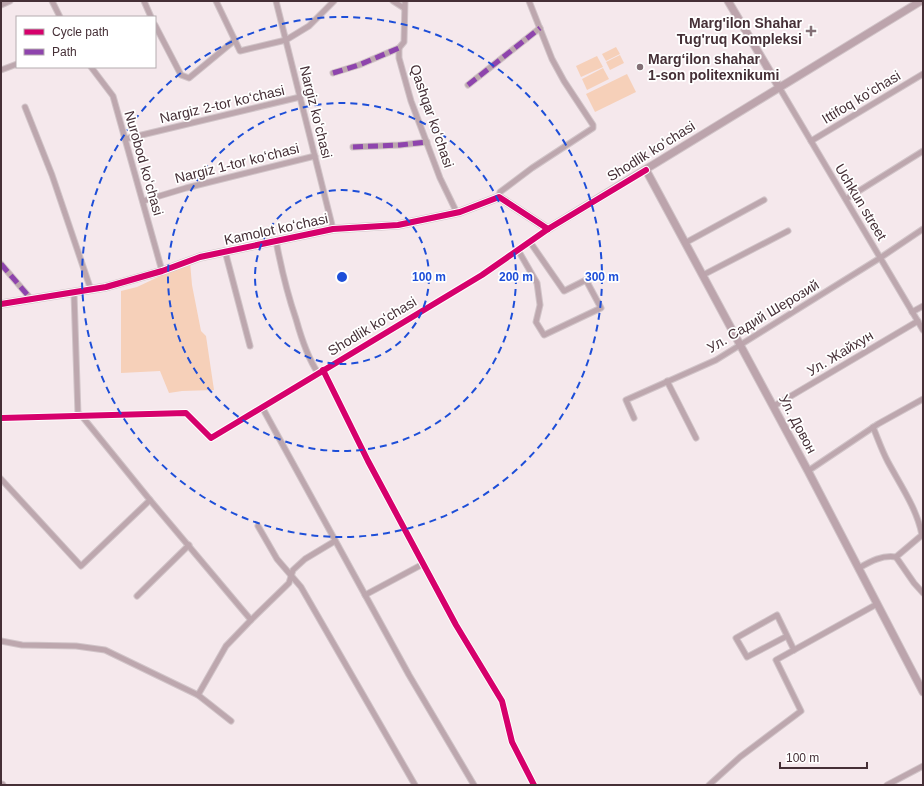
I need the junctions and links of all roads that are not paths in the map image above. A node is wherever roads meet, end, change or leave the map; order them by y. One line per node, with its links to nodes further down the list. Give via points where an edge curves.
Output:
1 (10, 1): 12 (street)
2 (52, 1): 14 (street)
3 (144, 1): 15 (street)
4 (216, 1): 18 (street)
5 (276, 1): 19 (street, Nargiz koʻchasi)
6 (334, 1): 19 (street, via 309,26)
7 (393, 1): 13 (street)
8 (405, 1): 13 (street, Qashqar koʻchasi)
9 (528, 1): 17 (street)
10 (728, 1): 27 (street)
11 (921, 1): 27 (street, Shodlik koʻchasi)
12 (1, 5)
13 (404, 8): 20 (street, Qashqar koʻchasi, via 404,42)
14 (60, 16)
15 (151, 16)
16 (156, 27): 18 (street, via 181,75 188,78)
17 (540, 28): 26 (street); 37 (street, via 552,59 593,128 532,168 500,192)
18 (235, 40): 19 (street, via 240,51)
19 (286, 40): 28 (street, Nargiz koʻchasi)
20 (399, 48): 24 (street, via 359,65); 32 (street, Qashqar koʻchasi, via 411,100)
21 (16, 64): 23 (street)
22 (92, 68): 30 (street, Nurobod koʻchasi, via 113,96)
23 (1, 70)
24 (333, 72)
25 (923, 74): 31 (street, Ittifoq koʻchasi)
26 (468, 86)
27 (779, 88): 31 (street, Uchkun street); 36 (street, Shodlik koʻchasi)
28 (300, 97): 30 (street, Nargiz 2-tor ko‘chasi); 35 (street, Nargiz koʻchasi)
29 (25, 107): 55 (street, via 52,175)
30 (125, 139): 40 (street, Nurobod koʻchasi)
31 (811, 141): 38 (street, Uchkun street)
32 (427, 142): 33 (street); 41 (street, Qashqar koʻchasi, via 440,178)
33 (353, 147)
34 (923, 152): 38 (street)
35 (315, 156): 40 (street, Nargiz 1-tor ko‘chasi); 42 (street, Nargiz koʻchasi)
36 (646, 170): 43 (street, Shodlik koʻchasi); 48 (street, Ул. Довон)
37 (499, 197): 41 (street, Kamolot koʻchasi); 43 (street)
38 (846, 199): 51 (street, Uchkun street)
39 (764, 200): 48 (street)
40 (143, 201): 53 (street, Nurobod koʻchasi)
41 (457, 213): 42 (street, Kamolot koʻchasi, via 398,225)
42 (333, 229): 46 (street, Kamolot koʻchasi)
43 (548, 229): 47 (street, Shodlik koʻchasi)
44 (923, 229): 51 (street, Ул. Садий Шерозий)
45 (788, 231): 54 (street)
46 (276, 240): 50 (street, Kamolot koʻchasi); 66 (street, via 286,291 302,339)
47 (530, 242): 49 (street, Shodlik koʻchasi); 49 (street, via 564,291 586,280 601,308 544,335 536,322 540,305 537,283)
48 (685, 243): 54 (street, Ул. Довон)
49 (518, 250): 65 (street, Shodlik koʻchasi)
50 (225, 251): 53 (street, Kamolot koʻchasi); 64 (street)
51 (880, 258): 60 (street, Uchkun street); 63 (street, Ул. Садий Шерозий)
52 (1, 264): 57 (street)
53 (162, 271): 55 (street, Kamolot koʻchasi)
54 (703, 275): 63 (street, Ул. Довон)
55 (91, 290): 56 (street, Kamolot koʻchasi)
56 (74, 293): 57 (street, Kamolot koʻchasi); 71 (street)
57 (31, 300): 58 (street, Kamolot koʻchasi)
58 (1, 304)
59 (923, 306): 60 (street)
60 (912, 312): 61 (street, Uchkun street)
61 (918, 321): 62 (street, Uchkun street); 69 (street, Ул. Жайхун)
62 (923, 330)
63 (741, 345): 67 (street, Ул. Садий Шерозий, via 716,360); 69 (street, Ул. Довон)
64 (250, 346)
65 (324, 370): 66 (street, Shodlik koʻchasi); 83 (street, via 368,461)
66 (318, 373): 70 (street, Shodlik koʻchasi)
67 (667, 381): 73 (street, Ул. Садий Шерозий, via 626,400); 75 (street)
68 (923, 400): 74 (street)
69 (774, 406): 76 (street, Ул. Довон)
70 (262, 408): 71 (street, Shodlik koʻchasi, via 212,438 186,413); 80 (street)
71 (79, 415): 72 (street); 78 (street)
72 (1, 418)
73 (634, 418)
74 (873, 427): 76 (street); 82 (street, via 887,461 920,523 922,535)
75 (696, 438)
76 (808, 471): 84 (street, Ул. Довон)
77 (1, 479): 78 (street, via 81,566)
78 (150, 500): 81 (street)
79 (258, 526): 85 (street, via 277,559)
80 (336, 541): 85 (street, via 305,559 293,570); 87 (street)
81 (189, 545): 88 (street); 90 (street)
82 (896, 557): 84 (street, via 887,556); 86 (street)
83 (423, 564): 87 (street); 100 (street, via 502,701 512,742)
84 (859, 568): 89 (street, Ул. Довон)
85 (291, 576): 90 (street, via 289,583); 98 (street, via 301,587)
86 (923, 593)
87 (365, 595): 99 (street)
88 (137, 596)
89 (877, 604): 93 (street); 94 (street, Ул. Довон)
90 (251, 620): 95 (street, via 226,646)
91 (787, 636): 91 (street, via 778,615 736,638 747,657); 93 (street)
92 (1, 641): 95 (street, via 22,645 76,646 105,650)
93 (794, 650): 101 (street, via 776,660 801,711 740,757)
94 (923, 692)
95 (198, 695): 96 (street)
96 (231, 721)
97 (923, 766): 102 (street)
98 (415, 785)
99 (474, 785)
100 (534, 785)
101 (709, 785)
102 (887, 785)

